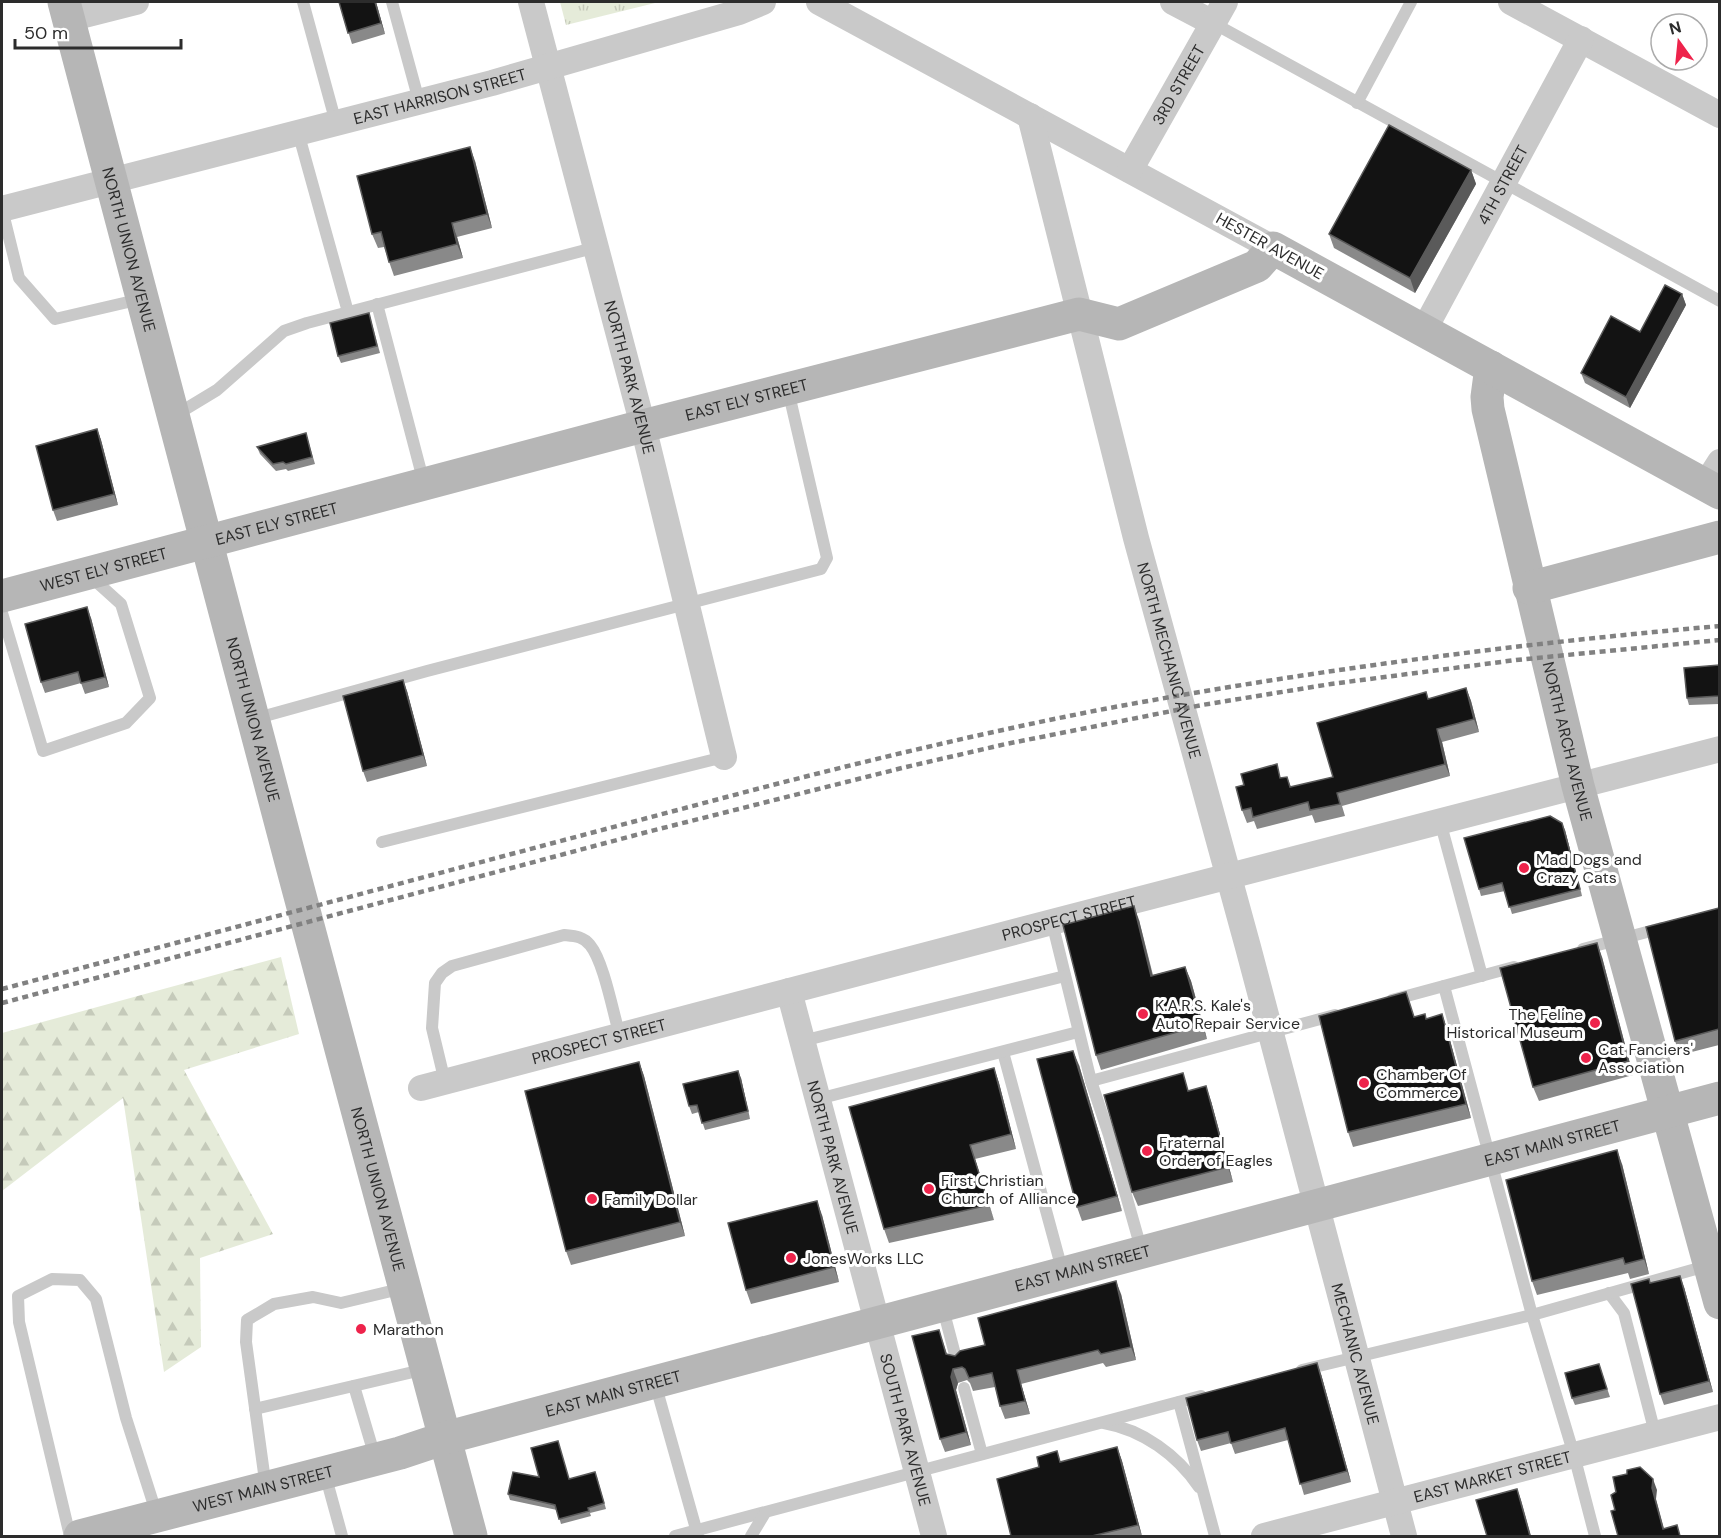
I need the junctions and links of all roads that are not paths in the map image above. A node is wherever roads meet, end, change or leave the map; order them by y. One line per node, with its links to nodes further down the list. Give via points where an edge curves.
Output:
1 (136, 2): 13 (street)
2 (303, 2): 22 (lane)
3 (392, 2): 18 (lane)
4 (531, 2): 17 (street, NORTH PARK AVENUE)
5 (763, 2): 17 (street, EAST HARRISON STREET)
6 (768, 2): 7 (street, via 776,7)
7 (775, 2)
8 (819, 2): 14 (street, HESTER AVENUE)
9 (1173, 2): 15 (street)
10 (1225, 2): 15 (street, 3RD STREET)
11 (1411, 2): 19 (lane)
12 (1511, 2): 16 (street)
13 (67, 10): 25 (street, NORTH UNION AVENUE)
14 (854, 10): 21 (street, HESTER AVENUE)
15 (1213, 23): 19 (lane); 24 (street, 3RD STREET)
16 (1581, 39): 20 (street); 26 (street, 4TH STREET)
17 (548, 66): 18 (street, EAST HARRISON STREET); 28 (street, NORTH PARK AVENUE)
18 (419, 101): 22 (street, EAST HARRISON STREET)
19 (1357, 103): 26 (lane)
20 (1719, 115)
21 (1030, 116): 24 (street, HESTER AVENUE); 34 (street, NORTH MECHANIC AVENUE)
22 (336, 123): 23 (street, EAST HARRISON STREET)
23 (298, 132): 25 (street, EAST HARRISON STREET); 33 (lane)
24 (1130, 170): 29 (street, HESTER AVENUE)
25 (111, 180): 27 (street, EAST HARRISON STREET); 30 (street, NORTH UNION AVENUE)
26 (1503, 184): 31 (lane); 35 (street, 4TH STREET)
27 (2, 209): 30 (lane, via 19,278 55,319)
28 (597, 247): 32 (lane); 39 (street, NORTH PARK AVENUE)
29 (1273, 248): 34 (street, EAST ELY STREET, via 1257,266 1119,324); 35 (street, HESTER AVENUE)
30 (142, 298): 38 (street, NORTH UNION AVENUE)
31 (1719, 301)
32 (377, 304): 33 (lane); 41 (lane)
33 (348, 312): 38 (lane, via 284,331 217,390)
34 (1079, 314): 37 (street, EAST ELY STREET); 55 (street, NORTH MECHANIC AVENUE)
35 (1424, 330): 36 (street, HESTER AVENUE)
36 (1491, 367): 40 (street, HESTER AVENUE); 45 (street, NORTH ARCH AVENUE, via 1488,409)
37 (788, 389): 39 (street, EAST ELY STREET); 47 (lane, via 827,558 820,569)
38 (173, 417): 43 (street, NORTH UNION AVENUE)
39 (643, 426): 41 (street, EAST ELY STREET); 47 (street, NORTH PARK AVENUE)
40 (1715, 480)
41 (424, 484): 43 (street, EAST ELY STREET)
42 (1719, 537): 45 (street)
43 (206, 542): 44 (street, WEST ELY STREET); 49 (street, NORTH UNION AVENUE)
44 (87, 573): 46 (street, WEST ELY STREET); 48 (lane, via 121,604 150,698 126,723 43,751)
45 (1529, 588): 52 (street, NORTH ARCH AVENUE)
46 (2, 596)
47 (686, 603): 49 (lane); 51 (street, NORTH PARK AVENUE)
48 (2, 613)
49 (253, 720): 82 (street, NORTH UNION AVENUE)
50 (1719, 749): 52 (street, PROSPECT STREET)
51 (724, 757): 54 (lane)
52 (1578, 786): 53 (street, PROSPECT STREET); 58 (street, NORTH ARCH AVENUE)
53 (1440, 821): 55 (street, PROSPECT STREET); 62 (lane)
54 (382, 842)
55 (1228, 876): 56 (street, PROSPECT STREET); 68 (street, NORTH MECHANIC AVENUE)
56 (1052, 922): 61 (lane); 64 (street, PROSPECT STREET)
57 (1676, 925): 58 (lane)
58 (1621, 939): 59 (lane); 76 (street, NORTH ARCH AVENUE)
59 (1575, 951)
60 (1528, 963): 62 (lane)
61 (1065, 976): 67 (lane); 70 (lane)
62 (1482, 976): 63 (lane)
63 (1444, 986): 65 (lane); 77 (lane)
64 (789, 991): 69 (street, PROSPECT STREET); 70 (street, NORTH PARK AVENUE)
65 (1377, 1004)
66 (1344, 1013): 68 (lane)
67 (1078, 1032): 71 (lane); 72 (lane)
68 (1270, 1033): 72 (lane); 78 (street, NORTH MECHANIC AVENUE)
69 (620, 1036): 73 (street, PROSPECT STREET); 73 (lane, via 590,945 579,936 564,935 452,966 442,973 435,983)
70 (802, 1041): 75 (street, NORTH PARK AVENUE)
71 (1003, 1052): 75 (lane); 81 (lane)
72 (1091, 1081): 79 (lane)
73 (433, 1085)
74 (1719, 1098): 76 (street, EAST MAIN STREET)
75 (818, 1099): 87 (street, NORTH PARK AVENUE)
76 (1668, 1112): 77 (street, EAST MAIN STREET); 80 (street, NORTH ARCH AVENUE)
77 (1491, 1159): 78 (street, EAST MAIN STREET); 86 (lane)
78 (1316, 1206): 79 (street, EAST MAIN STREET); 88 (street, MECHANIC AVENUE)
79 (1142, 1252): 81 (street, EAST MAIN STREET)
80 (1714, 1264): 83 (lane); 84 (street, NORTH ARCH AVENUE)
81 (1063, 1273): 85 (street, EAST MAIN STREET)
82 (406, 1288): 90 (street, NORTH UNION AVENUE); 97 (lane, via 340,1303 313,1297 274,1304 248,1320 246,1342)
83 (1609, 1293): 86 (lane); 100 (lane, via 1624,1313)
84 (1719, 1303)
85 (942, 1305): 87 (street, EAST MAIN STREET); 89 (lane)
86 (1532, 1315): 88 (lane); 103 (lane)
87 (877, 1323): 92 (street, EAST MAIN STREET); 105 (street, SOUTH PARK AVENUE)
88 (1356, 1356): 91 (lane); 109 (street, MECHANIC AVENUE)
89 (957, 1362)
90 (427, 1369): 93 (lane); 101 (street, NORTH UNION AVENUE)
91 (1289, 1373)
92 (655, 1382): 101 (street, EAST MAIN STREET); 112 (lane)
93 (354, 1386): 97 (lane); 104 (lane)
94 (964, 1388): 102 (lane)
95 (1212, 1393): 96 (lane)
96 (1179, 1402): 99 (lane); 108 (lane)
97 (255, 1409): 107 (lane)
98 (1719, 1416): 100 (street, EAST MARKET STREET)
99 (1101, 1423): 102 (lane); 108 (lane, via 1134,1432 1156,1444 1176,1460)
100 (1656, 1433): 103 (street, EAST MARKET STREET)
101 (445, 1438): 104 (street, WEST MAIN STREET); 117 (street, NORTH UNION AVENUE)
102 (982, 1454): 105 (lane)
103 (1574, 1455): 109 (street, EAST MARKET STREET); 124 (lane)
104 (375, 1459): 106 (street, WEST MAIN STREET)
105 (916, 1472): 110 (lane); 120 (street, SOUTH PARK AVENUE)
106 (324, 1473): 107 (street, WEST MAIN STREET); 113 (lane)
107 (266, 1488): 111 (street, WEST MAIN STREET)
108 (1204, 1493): 121 (lane)
109 (1395, 1502): 122 (street, EAST MARKET STREET); 123 (street, MECHANIC AVENUE)
110 (765, 1513): 112 (lane); 119 (lane)
111 (149, 1521): 114 (lane, via 96,1299 80,1280 52,1278 18,1296 19,1322); 115 (street, WEST MAIN STREET)
112 (697, 1534): 118 (lane)
113 (341, 1535): 116 (lane)
114 (70, 1536)
115 (80, 1536)
116 (328, 1536)
117 (471, 1536)
118 (675, 1536)
119 (751, 1536)
120 (934, 1536)
121 (1215, 1536)
122 (1264, 1536)
123 (1404, 1536)
124 (1595, 1536)

